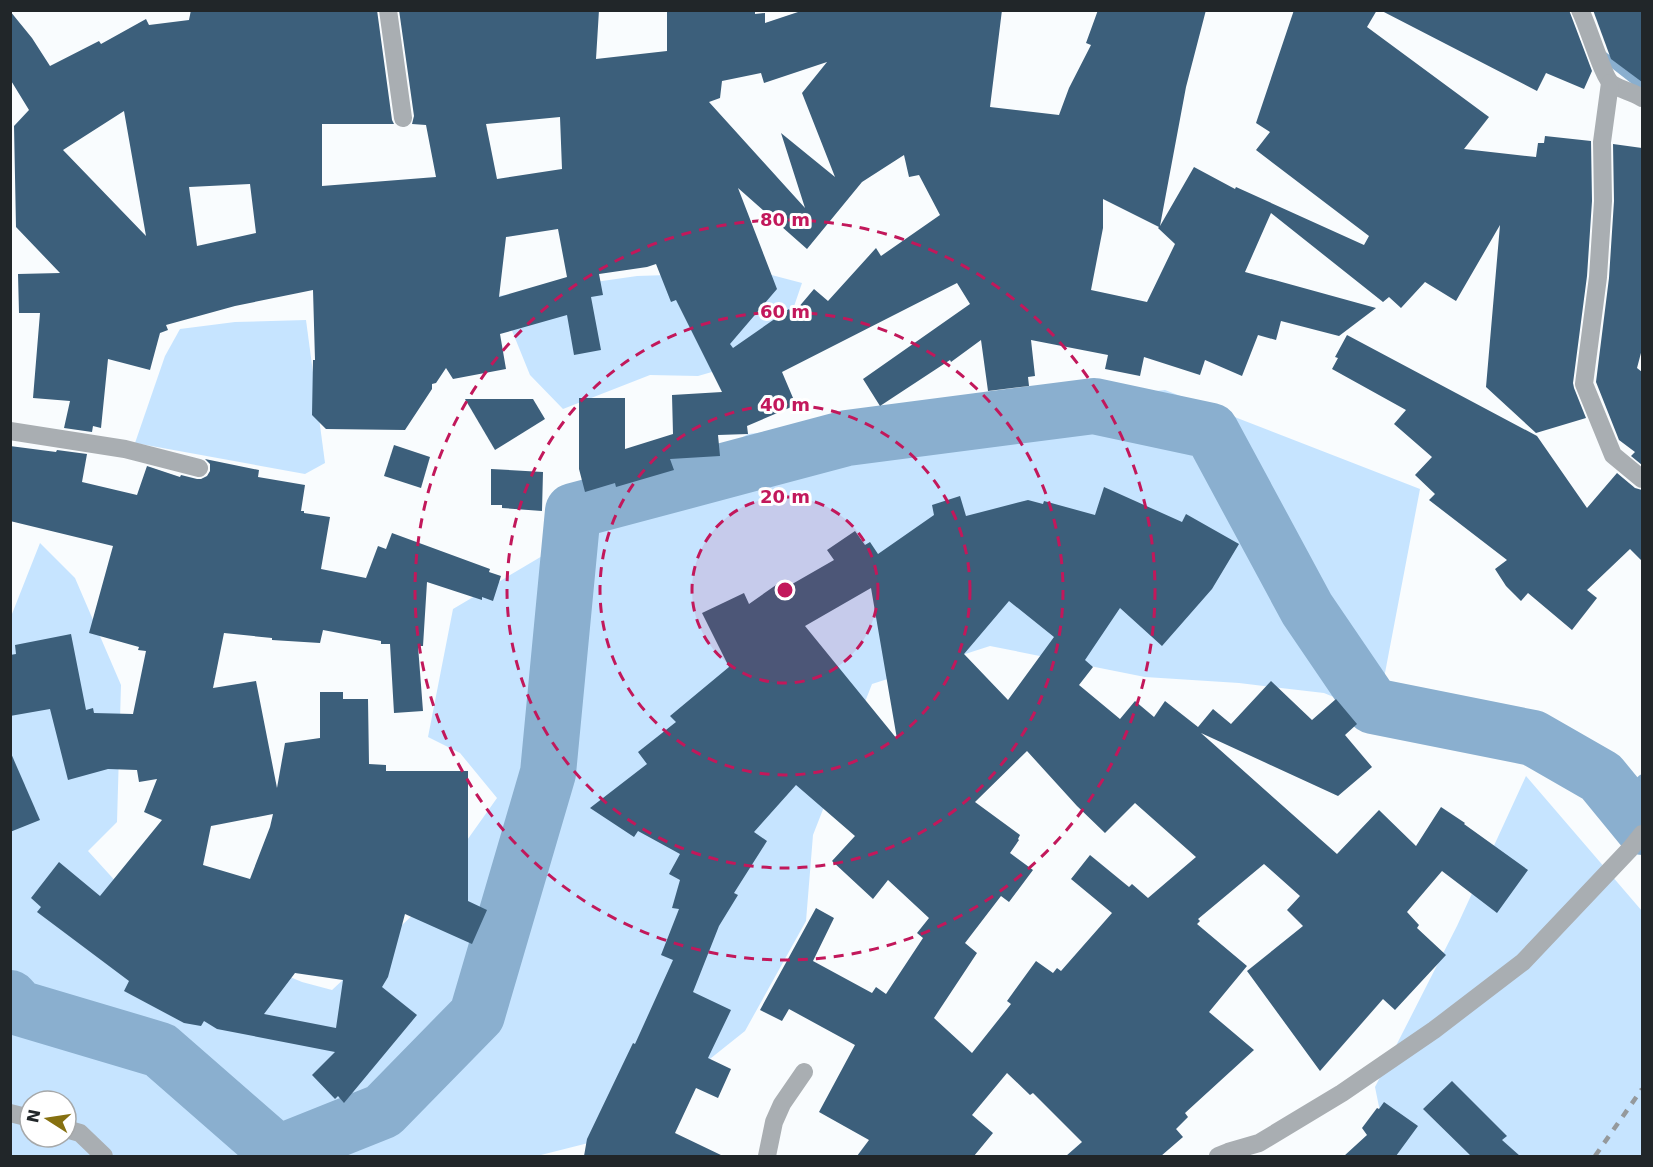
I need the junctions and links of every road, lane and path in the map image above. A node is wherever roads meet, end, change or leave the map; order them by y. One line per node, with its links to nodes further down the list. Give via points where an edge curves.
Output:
1 (388, 10): 5 (street)
2 (1580, 10): 3 (street)
3 (1610, 83): 4 (street); 8 (street, via 1602,142 1598,277 1584,384 1613,454)
4 (1642, 98)
5 (403, 118)
6 (10, 431): 7 (street, via 125,449)
7 (199, 468)
8 (1642, 479)
9 (1642, 834): 14 (street, via 1523,962 1434,1030 1342,1093 1259,1143)
10 (804, 1072): 13 (street, via 774,1122)
11 (78, 1132): 12 (street)
12 (104, 1156)
13 (767, 1156)
14 (1218, 1156)

